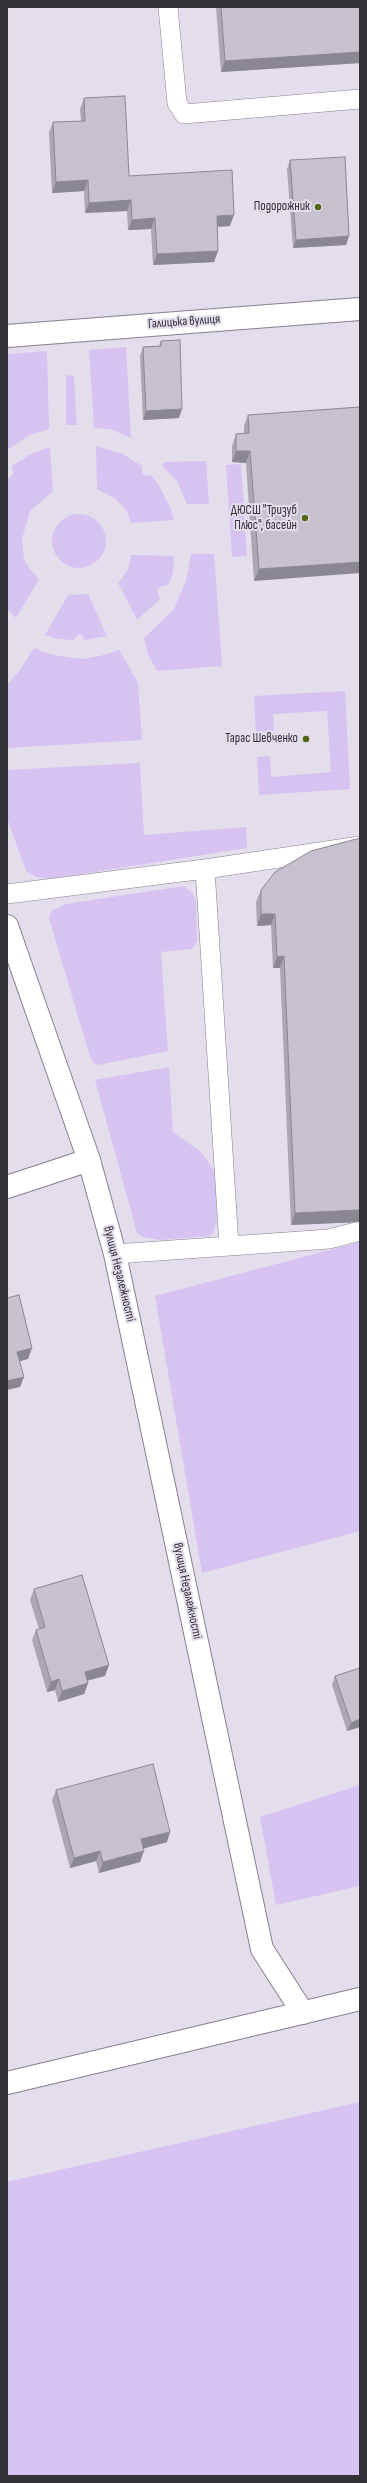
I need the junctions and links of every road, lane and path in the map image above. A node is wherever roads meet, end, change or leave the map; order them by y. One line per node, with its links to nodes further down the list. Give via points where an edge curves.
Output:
1 (168, 7): 2 (lane, via 176,103 184,114)
2 (360, 99)
3 (360, 309): 4 (street, Галицька вулиця)
4 (7, 336)
5 (360, 846): 6 (lane)
6 (204, 869): 7 (lane); 12 (lane)
7 (7, 894)
8 (7, 926): 9 (street, вулиця Незалежності)
9 (89, 1160): 10 (street); 13 (street, вулиця Незалежності)
10 (7, 1187)
11 (360, 1231): 12 (lane, via 329,1239)
12 (229, 1246): 13 (lane)
13 (115, 1254): 15 (street, вулиця Незалежності, via 262,1949)
14 (360, 1999): 15 (street)
15 (303, 2013): 16 (street)
16 (7, 2083)

